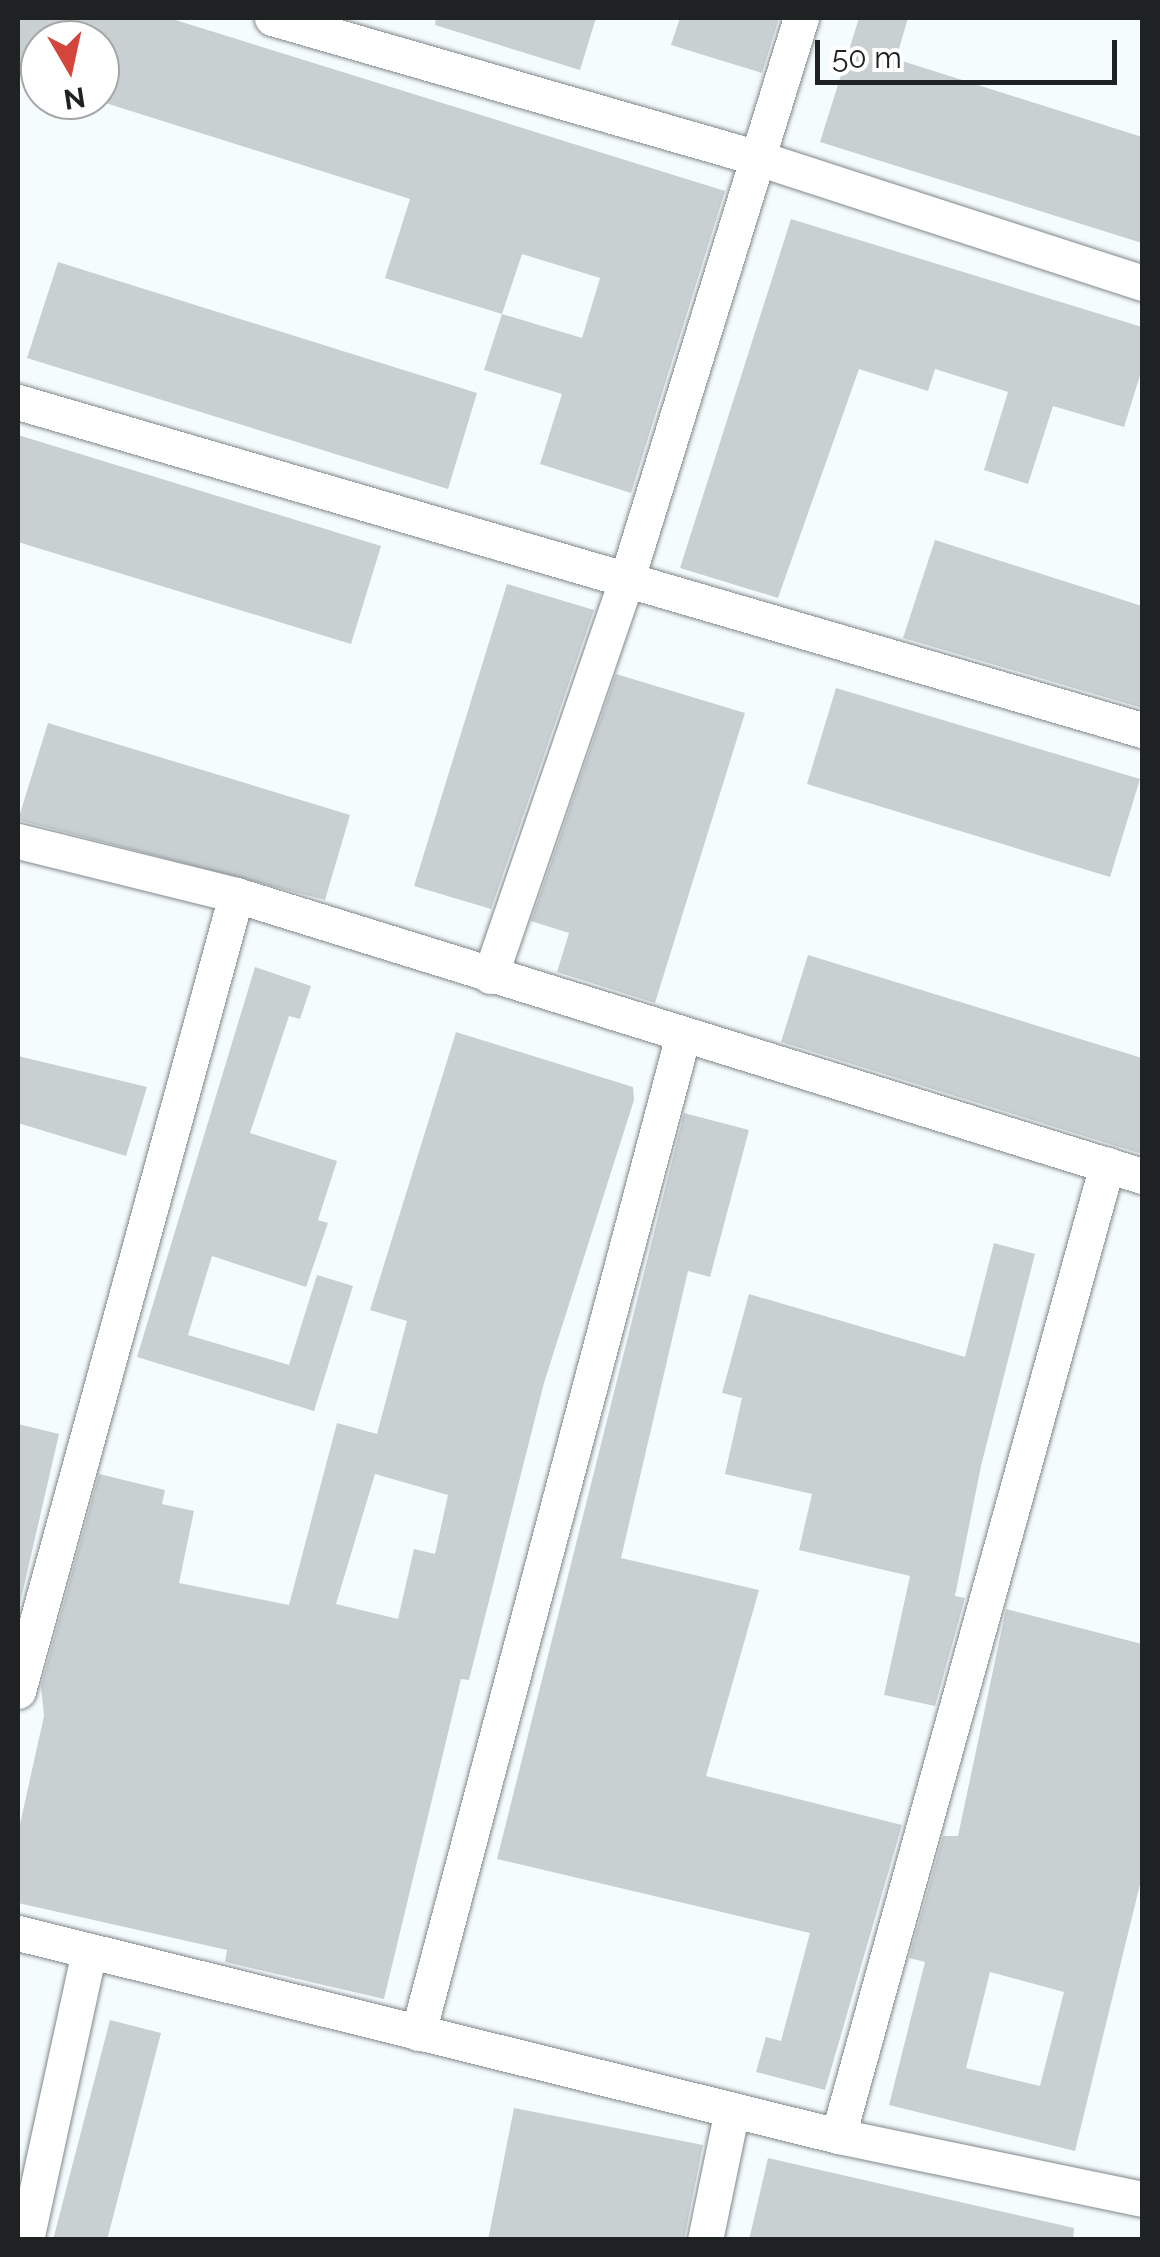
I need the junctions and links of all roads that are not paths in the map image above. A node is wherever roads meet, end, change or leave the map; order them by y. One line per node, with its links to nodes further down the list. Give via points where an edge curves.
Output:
1 (272, 18): 3 (street)
2 (801, 18): 3 (street)
3 (758, 158): 4 (street); 6 (street)
4 (1142, 283)
5 (18, 402): 6 (street)
6 (628, 575): 7 (street); 10 (street)
7 (1142, 730)
8 (18, 841): 9 (street)
9 (236, 895): 10 (street); 14 (street)
10 (490, 976): 11 (street)
11 (682, 1038): 12 (street); 17 (street)
12 (1106, 1166): 13 (street); 19 (street)
13 (1142, 1176)
14 (18, 1691)
15 (18, 1934): 16 (street)
16 (89, 1951): 17 (street); 21 (street)
17 (418, 2032): 18 (street)
18 (732, 2110): 19 (street); 22 (street)
19 (838, 2136): 20 (street)
20 (1142, 2198)
21 (26, 2240)
22 (705, 2240)

